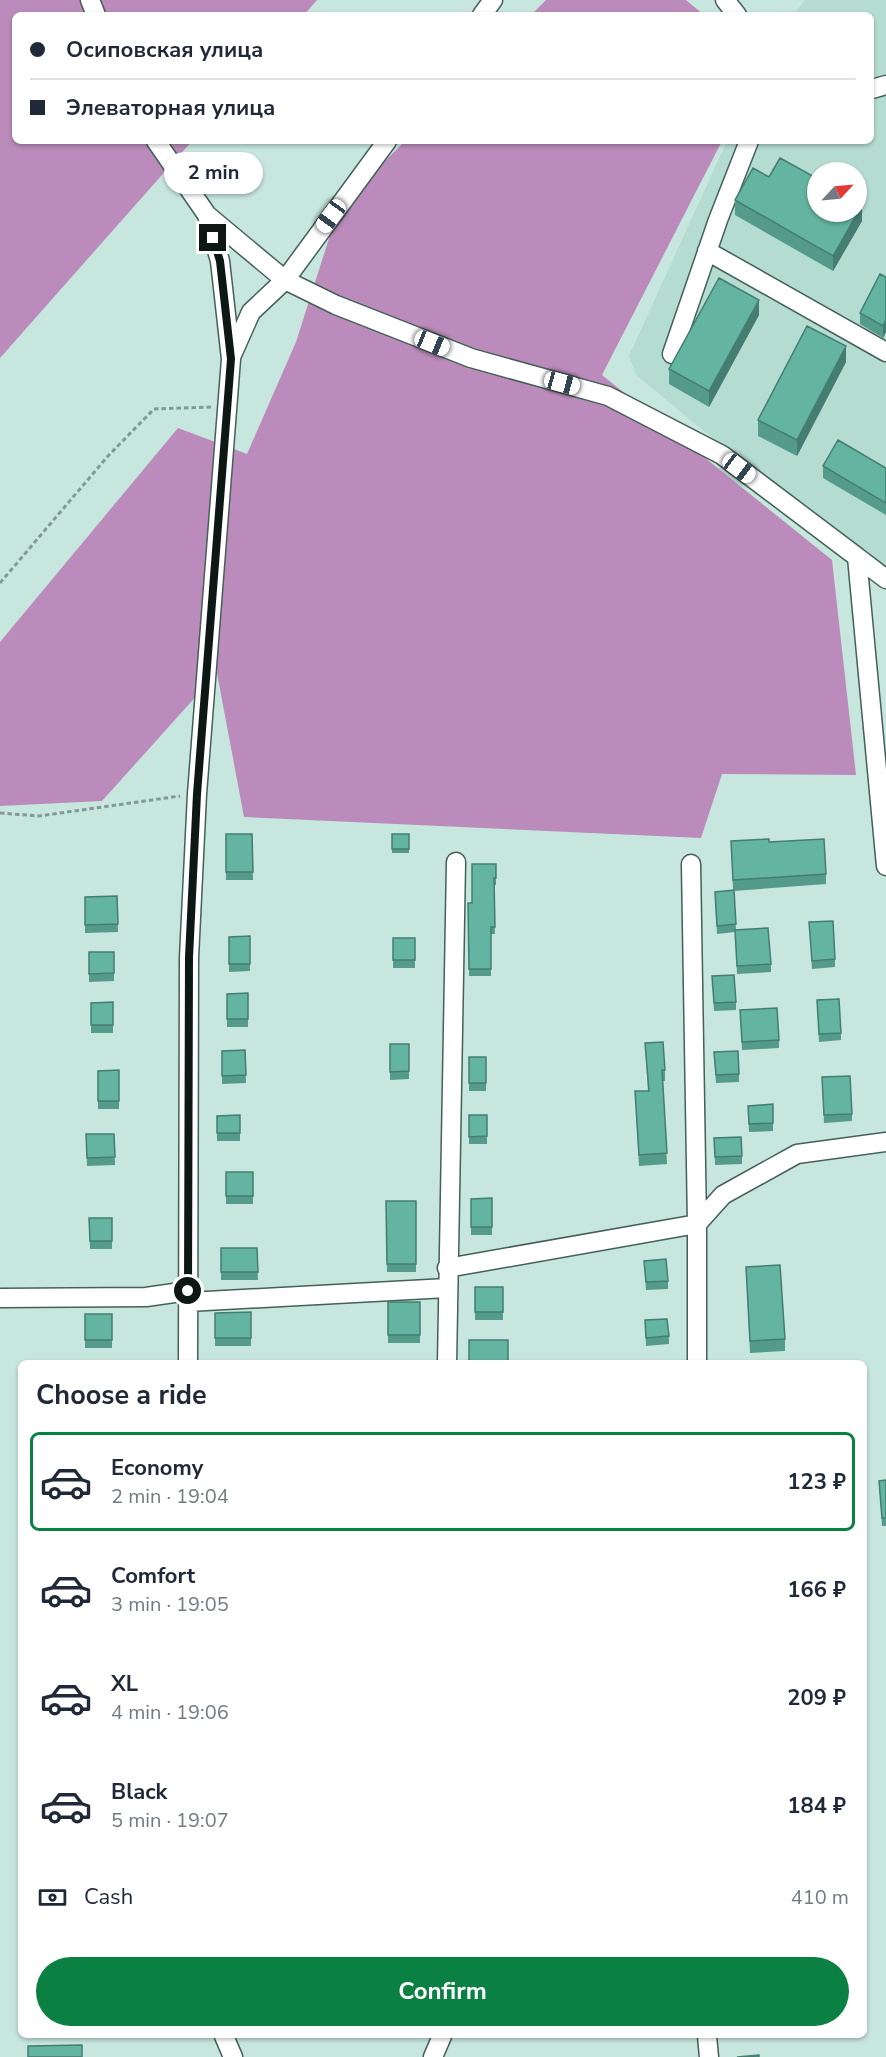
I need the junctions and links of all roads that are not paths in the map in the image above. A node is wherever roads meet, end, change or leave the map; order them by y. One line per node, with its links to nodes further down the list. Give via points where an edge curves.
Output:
1 (725, 0): 2 (street)
2 (735, 12)
3 (158, 144): 6 (street)
4 (385, 144): 8 (street)
5 (748, 144): 7 (street)
6 (207, 215): 8 (street); 11 (street, via 220,261)
7 (707, 251): 9 (street); 10 (street)
8 (285, 280): 11 (street, via 251,312); 12 (street, via 336,305 471,358 608,396 722,455)
9 (886, 352)
10 (672, 354)
11 (231, 359): 21 (street, via 197,794 189,957)
12 (857, 557): 13 (street); 16 (street)
13 (886, 579)
14 (456, 862): 19 (street)
15 (691, 864): 18 (street)
16 (886, 866)
17 (886, 1142): 18 (street, via 797,1154 723,1195)
18 (698, 1224): 19 (street); 25 (street)
19 (447, 1268): 20 (street)
20 (447, 1288): 21 (street); 24 (street)
21 (188, 1296): 22 (street); 23 (street)
22 (0, 1298)
23 (188, 1360)
24 (447, 1360)
25 (697, 1360)
26 (226, 2038): 29 (street)
27 (441, 2038): 30 (street)
28 (707, 2038): 31 (street)
29 (233, 2057)
30 (433, 2057)
31 (709, 2057)

